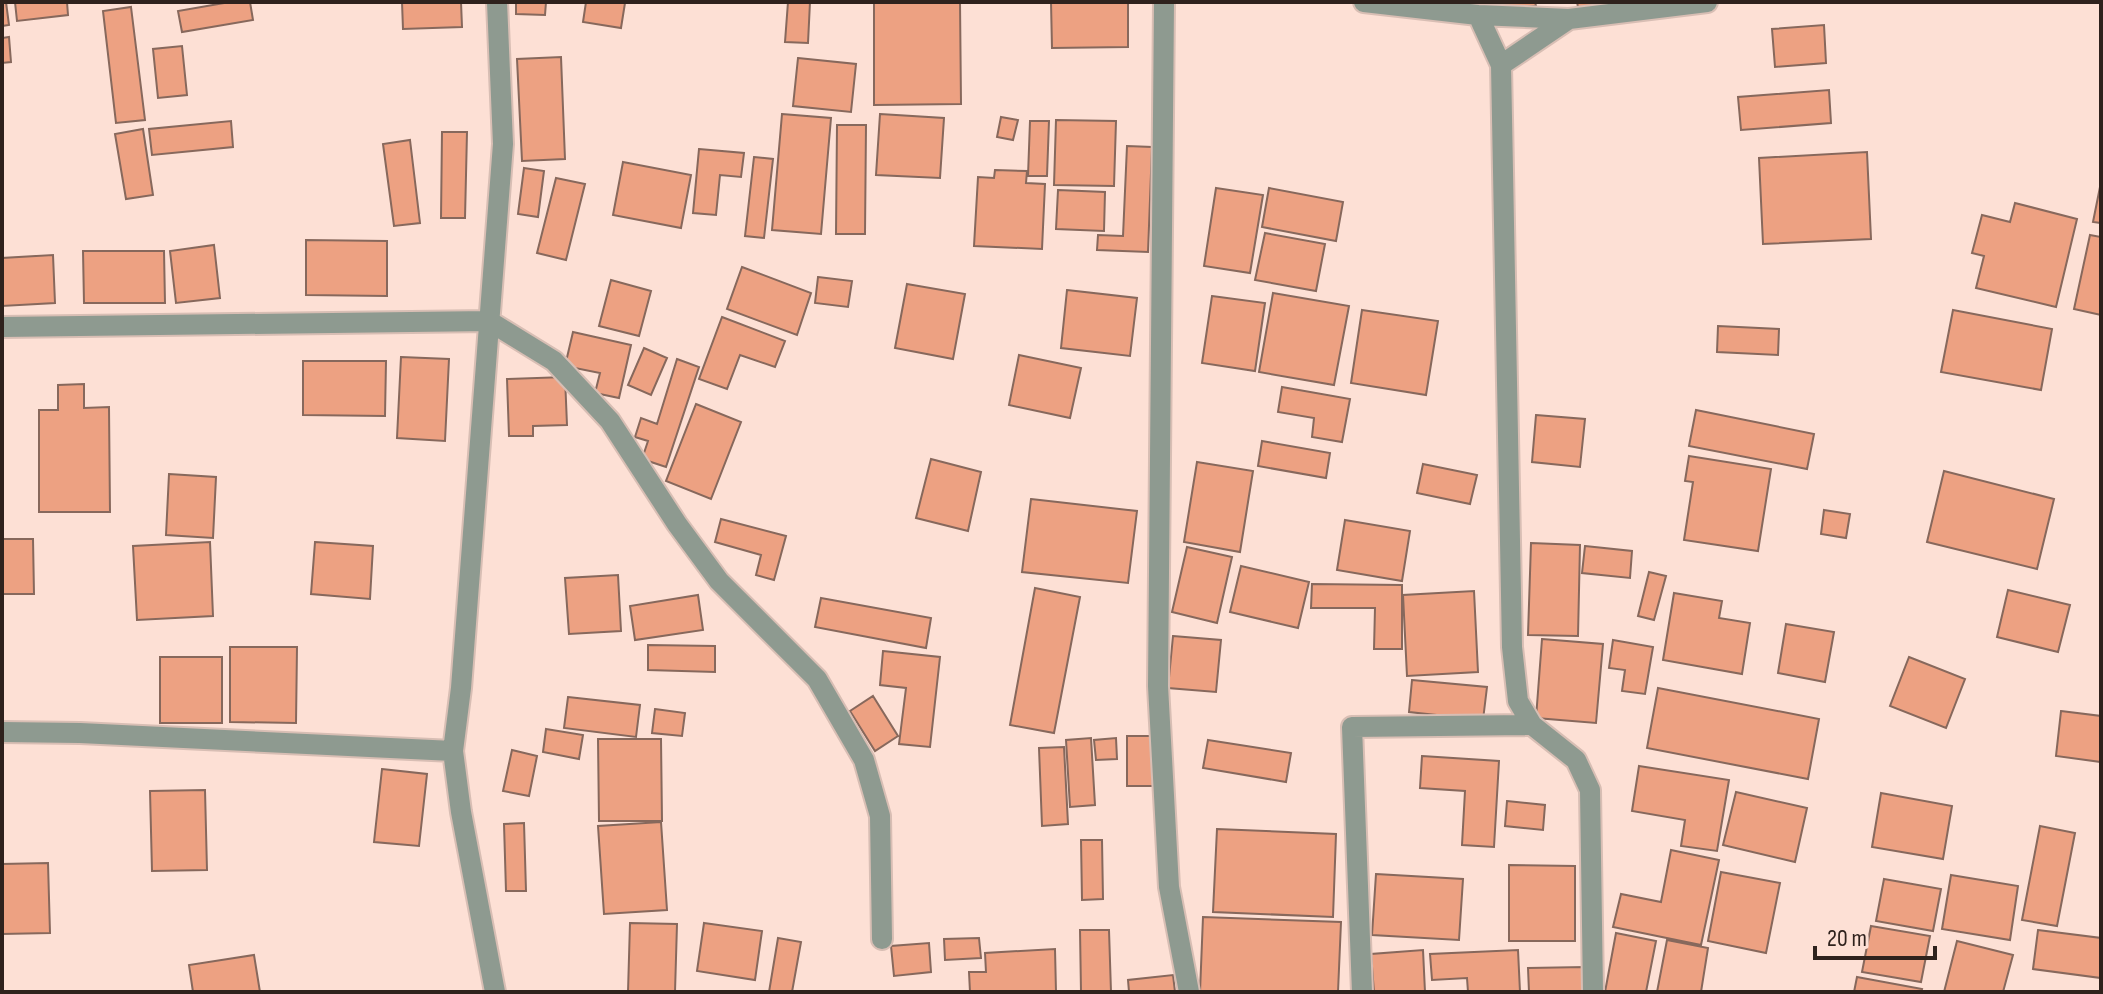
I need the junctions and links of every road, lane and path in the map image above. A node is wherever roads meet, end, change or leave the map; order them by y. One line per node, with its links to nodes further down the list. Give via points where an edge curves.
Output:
1 (497, 2): 8 (street, via 503,144)
2 (1164, 2): 15 (street, via 1158,686 1169,887)
3 (1371, 2): 5 (street)
4 (1707, 2): 6 (street)
5 (1478, 15): 6 (street); 7 (street)
6 (1569, 19): 7 (street)
7 (1501, 65): 10 (street, via 1512,647 1518,701)
8 (489, 321): 9 (street); 12 (street); 13 (street, via 554,361 610,421 719,581 817,679 864,760 880,816)
9 (2, 327)
10 (1532, 725): 16 (street, via 1352,727); 17 (street, via 1576,760 1590,790)
11 (2, 732): 12 (street)
12 (453, 751): 14 (street)
13 (882, 939)
14 (495, 992)
15 (1189, 992)
16 (1362, 992)
17 (1593, 992)

